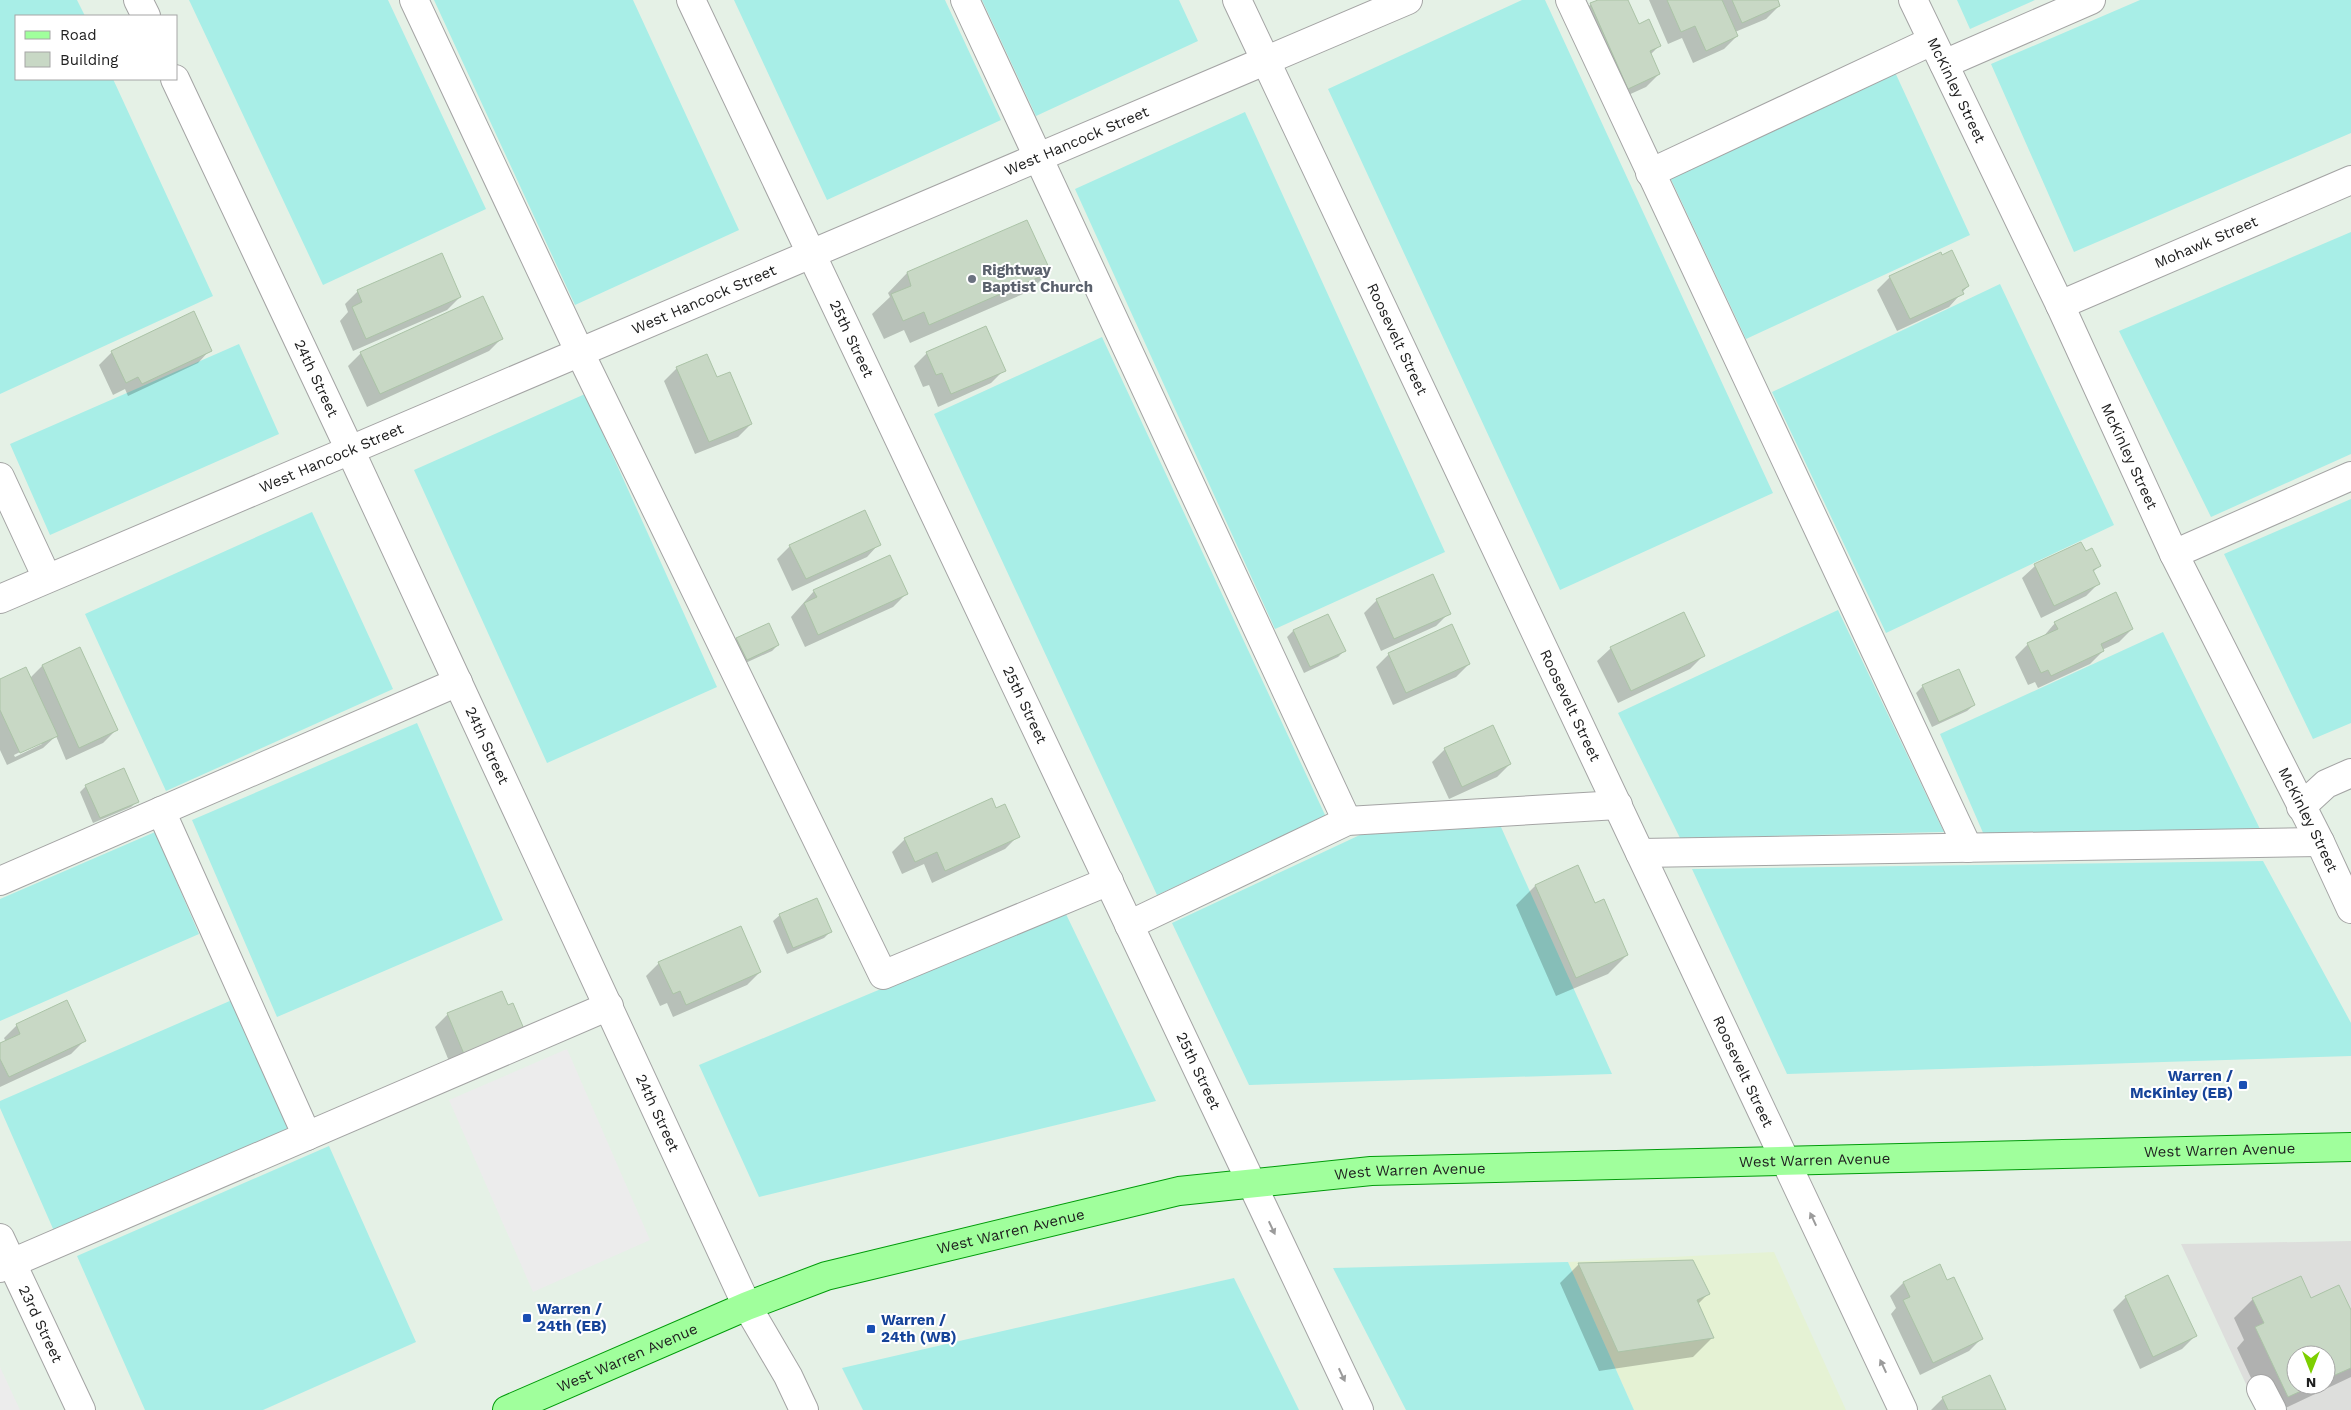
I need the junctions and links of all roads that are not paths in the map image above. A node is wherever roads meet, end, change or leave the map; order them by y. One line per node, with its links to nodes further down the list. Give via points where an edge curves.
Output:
1 (138, 0): 10 (street)
2 (414, 0): 19 (street)
3 (691, 0): 17 (street, 25th Street)
4 (965, 0): 14 (street)
5 (1237, 0): 12 (street, Roosevelt Street)
6 (1408, 0): 12 (street, West Hancock Street)
7 (1570, 0): 15 (street)
8 (1913, 0): 11 (street, McKinley Street)
9 (2091, 0): 11 (street)
10 (146, 15)
11 (1938, 52): 15 (street); 18 (street, McKinley Street)
12 (1267, 62): 14 (street, West Hancock Street); 28 (street, Roosevelt Street)
13 (175, 80): 20 (street, 24th Street)
14 (1040, 158): 17 (street, West Hancock Street); 31 (street)
15 (1650, 173): 33 (street)
16 (2351, 180): 18 (street, Mohawk Street)
17 (810, 254): 19 (street, West Hancock Street); 36 (street, 25th Street)
18 (2060, 306): 23 (street, McKinley Street)
19 (580, 353): 20 (street, West Hancock Street); 36 (street, via 883,975)
20 (350, 450): 24 (street, West Hancock Street); 26 (street, 24th Street)
21 (2351, 476): 23 (street)
22 (0, 477): 24 (street)
23 (2174, 554): 29 (street, McKinley Street)
24 (47, 578): 25 (street, West Hancock Street)
25 (0, 599)
26 (458, 682): 30 (street); 39 (street, 24th Street)
27 (2351, 773): 29 (street, via 2326,784)
28 (1618, 805): 31 (street); 34 (street, Roosevelt Street)
29 (2301, 807): 32 (street, McKinley Street)
30 (161, 811): 35 (street); 40 (street)
31 (1347, 821): 38 (street)
32 (2320, 842): 33 (street); 37 (street, McKinley Street)
33 (1968, 848): 34 (street)
34 (1640, 853): 42 (street, Roosevelt Street)
35 (0, 881)
36 (1108, 881): 38 (street, 25th Street)
37 (2351, 909)
38 (1129, 925): 43 (street, 25th Street)
39 (608, 1006): 40 (street); 46 (street, 24th Street)
40 (306, 1136): 45 (street)
41 (2351, 1147): 42 (main road, West Warren Avenue)
42 (1786, 1162): 43 (main road, West Warren Avenue, via 1371,1171); 51 (street, Roosevelt Street, one-way to 42)
43 (1251, 1184): 46 (main road, West Warren Avenue, via 1179,1191 836,1274); 50 (street, 25th Street, one-way to 50)
44 (0, 1238): 45 (street, 23rd Street)
45 (6, 1266): 47 (street, 23rd Street)
46 (747, 1306): 48 (main road, West Warren Avenue); 49 (street, 24th Street)
47 (81, 1410)
48 (507, 1410)
49 (804, 1410)
50 (1359, 1410)
51 (1903, 1410)

